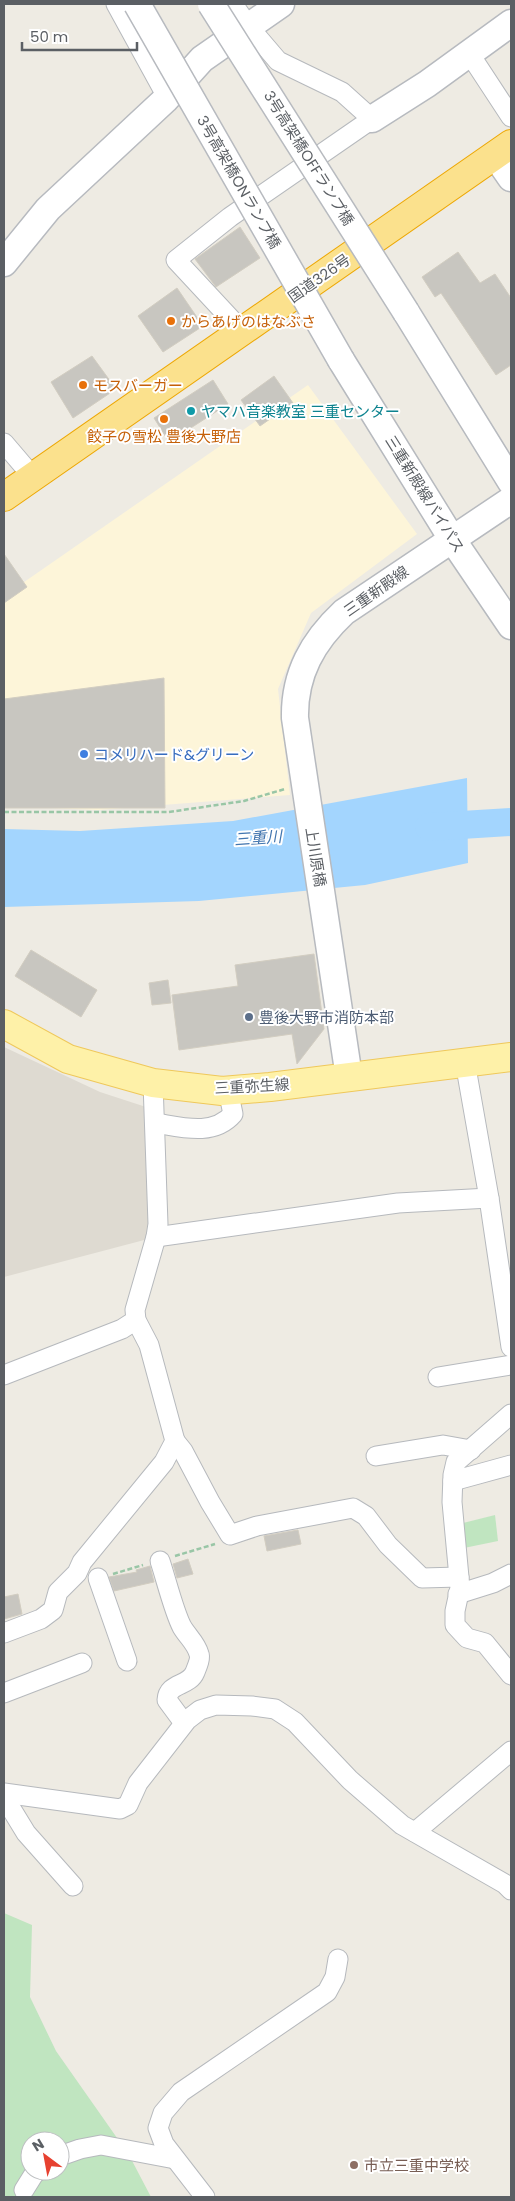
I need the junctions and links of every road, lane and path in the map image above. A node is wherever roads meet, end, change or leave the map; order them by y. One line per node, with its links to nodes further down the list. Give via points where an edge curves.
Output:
1 (116, 4): 9 (street)
2 (137, 4): 16 (main road, 3号高架橋ONランプ橋, bridge)
3 (211, 4): 19 (main road, 3号高架橋OFFランプ橋, bridge)
4 (233, 4): 7 (street)
5 (281, 4): 7 (main road)
6 (511, 23): 8 (main road)
7 (249, 27): 9 (main road, via 202,59); 11 (street, via 278,61 342,92)
8 (470, 53): 10 (street); 11 (main road)
9 (167, 97): 14 (main road, via 48,208)
10 (511, 117)
11 (372, 119): 15 (street, via 230,217 176,260)
12 (503, 150): 13 (main road); 15 (highway, 国道326号)
13 (511, 178)
14 (4, 264)
15 (242, 332): 18 (highway, 国道326号)
16 (341, 360): 22 (main road, 三重新殿線バイパス)
17 (4, 443): 18 (street)
18 (33, 477): 20 (highway, 国道326号)
19 (511, 482)
20 (4, 498)
21 (511, 500): 22 (main road, 三重新殿線)
22 (452, 539): 23 (main road, 三重新殿線バイパス); 25 (main road, 三重新殿線, via 348,608 309,654 300,675 295,705)
23 (511, 626)
24 (293, 787): 26 (path, via 244,801 169,812)
25 (309, 811): 30 (main road, 上川原橋)
26 (4, 812)
27 (4, 1024): 31 (main road, 三重弥生線, via 68,1059)
28 (511, 1056): 29 (main road, 三重弥生線)
29 (465, 1062): 30 (main road, 三重弥生線); 34 (street)
30 (349, 1077): 32 (main road, 三重弥生線)
31 (153, 1083): 32 (main road, 三重弥生線); 33 (street)
32 (228, 1090): 33 (street, via 233,1114 227,1121 199,1130)
33 (155, 1123): 35 (street)
34 (489, 1198): 35 (street, via 398,1203); 37 (street)
35 (156, 1237): 36 (street, via 134,1310)
36 (136, 1320): 39 (street, via 122,1329); 42 (street, via 149,1345)
37 (511, 1347)
38 (511, 1365): 40 (street)
39 (4, 1375)
40 (438, 1377)
41 (511, 1414): 43 (street)
42 (175, 1442): 50 (street, via 230,1535 257,1526 353,1508 366,1516 388,1545 422,1578); 51 (street, via 164,1462 82,1562 77,1573 58,1592 53,1610)
43 (470, 1450): 44 (street, via 443,1445); 46 (street, via 456,1462)
44 (376, 1456)
45 (511, 1465): 46 (street)
46 (452, 1480): 50 (street)
47 (160, 1560): 56 (street, via 182,1627 200,1656 190,1680 172,1688 167,1694 167,1700)
48 (511, 1574): 50 (street, via 493,1583)
49 (98, 1578): 52 (street)
50 (459, 1586): 54 (street, via 455,1625 467,1638 485,1643)
51 (4, 1633)
52 (127, 1661)
53 (82, 1663): 55 (street)
54 (511, 1675)
55 (4, 1693)
56 (184, 1723): 58 (street, via 138,1783 128,1805 120,1809); 60 (street, via 200,1710 216,1706 275,1709 295,1722 350,1780 402,1825)
57 (511, 1751): 60 (street)
58 (4, 1793)
59 (4, 1797): 61 (street, via 26,1833)
60 (415, 1832): 62 (street)
61 (73, 1886)
62 (511, 1890)
63 (338, 1959): 65 (street, via 328,1992 181,2092 163,2113 158,2128 164,2144)
64 (70, 2152): 65 (street, via 101,2145)
65 (176, 2159): 68 (street)
66 (30, 2181): 67 (street)
67 (24, 2190)
68 (205, 2197)

